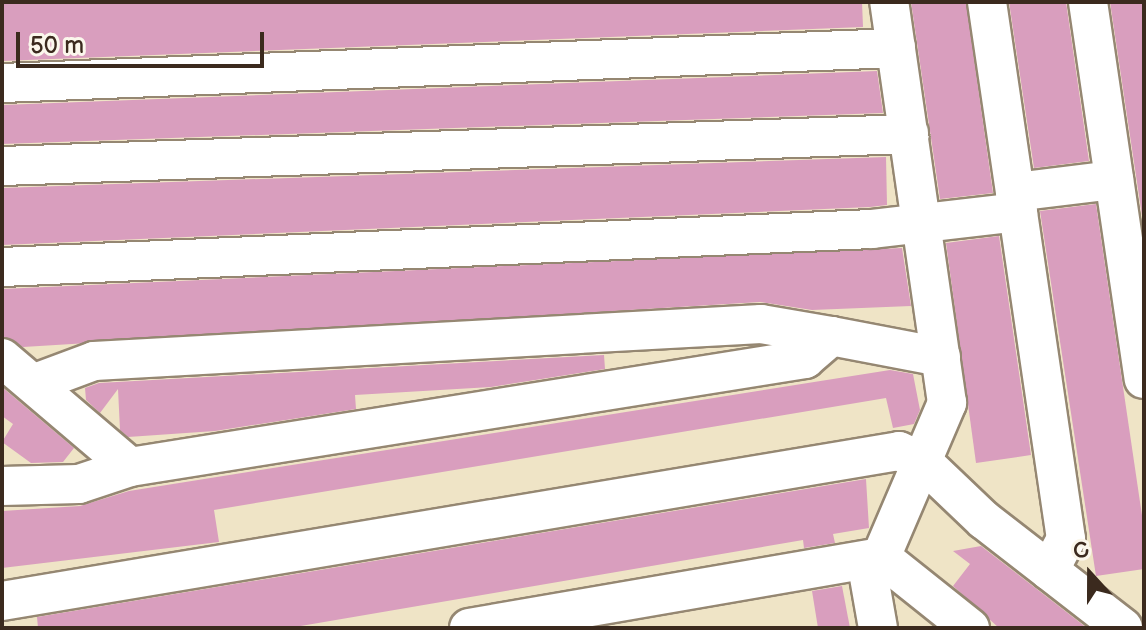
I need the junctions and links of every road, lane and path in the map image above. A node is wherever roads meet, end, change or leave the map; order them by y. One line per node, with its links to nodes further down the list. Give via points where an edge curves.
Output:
1 (889, 2): 4 (lane)
2 (987, 2): 9 (lane)
3 (1088, 2): 7 (lane)
4 (896, 48): 5 (lane); 6 (lane)
5 (2, 83)
6 (909, 134): 8 (lane); 10 (lane)
7 (1123, 160): 9 (lane); 16 (lane)
8 (2, 166)
9 (1016, 202): 10 (lane); 23 (lane, via 1066,539)
10 (924, 222): 11 (lane); 14 (lane)
11 (2, 267)
12 (629, 331): 13 (lane, via 761,324); 17 (lane, via 94,361); 18 (lane)
13 (831, 336): 14 (lane); 18 (lane, via 805,359)
14 (941, 357): 19 (lane, via 947,403)
15 (2, 358): 17 (lane)
16 (1144, 379)
17 (35, 383): 20 (lane)
18 (634, 389): 20 (lane)
19 (923, 462): 22 (lane); 23 (lane); 24 (lane, via 899,451)
20 (130, 467): 21 (lane, via 79,484)
21 (2, 486)
22 (873, 558): 25 (lane); 26 (lane); 27 (lane)
23 (1049, 571): 28 (lane)
24 (2, 601)
25 (469, 628)
26 (878, 628)
27 (970, 628)
28 (1123, 628)

